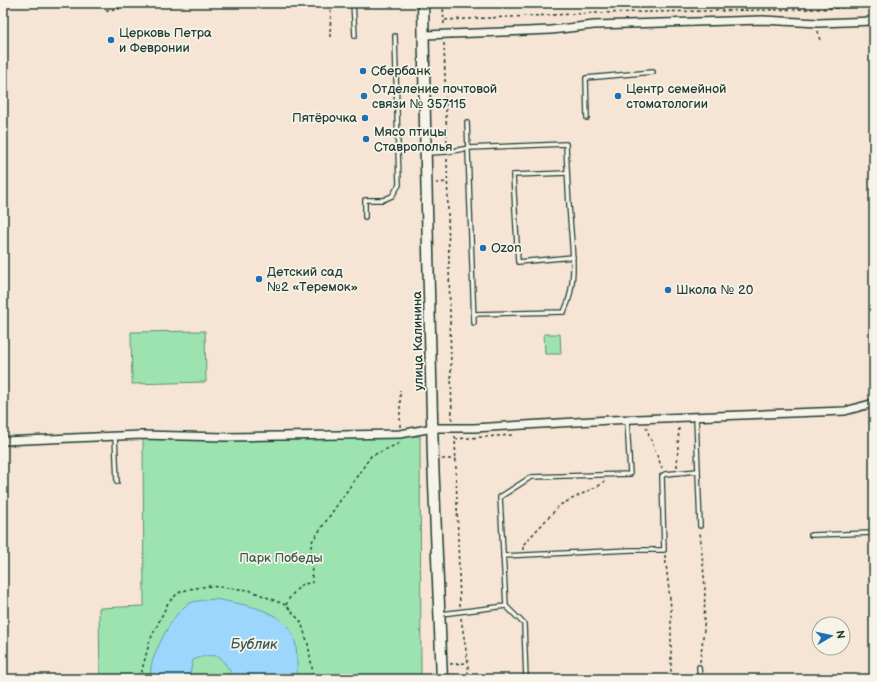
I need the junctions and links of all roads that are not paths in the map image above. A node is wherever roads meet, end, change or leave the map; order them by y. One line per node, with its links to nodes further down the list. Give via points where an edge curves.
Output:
1 (353, 3): 5 (lane)
2 (423, 3): 4 (main road, улица Калинина)
3 (874, 21): 4 (street, via 818,23 763,20 594,25 551,30)
4 (424, 35): 11 (main road, улица Калинина)
5 (355, 36)
6 (395, 36): 13 (lane, via 400,185 388,198 365,200)
7 (653, 72): 8 (lane, via 586,78)
8 (587, 118)
9 (467, 122): 10 (lane)
10 (469, 148): 11 (lane); 12 (lane, via 566,144); 15 (lane)
11 (426, 153): 20 (main road, улица Калинина)
12 (567, 173): 14 (lane); 14 (lane, via 513,175 518,262)
13 (365, 218)
14 (572, 257): 15 (lane, via 569,300 564,312)
15 (474, 314): 16 (lane)
16 (474, 323)
17 (874, 403): 18 (street, via 845,411)
18 (696, 417): 19 (street); 23 (lane)
19 (627, 420): 20 (street); 28 (lane, via 630,474 531,477 500,497)
20 (433, 428): 21 (street, via 400,434); 30 (main road, улица Калинина)
21 (115, 436): 22 (street); 24 (lane)
22 (3, 441)
23 (698, 472): 25 (lane); 28 (lane, via 662,476 664,550)
24 (117, 482)
25 (700, 526)
26 (874, 533): 27 (lane)
27 (811, 535)
28 (503, 556): 29 (lane)
29 (506, 606): 30 (lane); 34 (lane, via 524,624)
30 (439, 614): 32 (main road, улица Калинина)
31 (699, 667): 35 (lane)
32 (442, 678): 33 (lane)
33 (459, 679)
34 (526, 679)
35 (700, 679)

